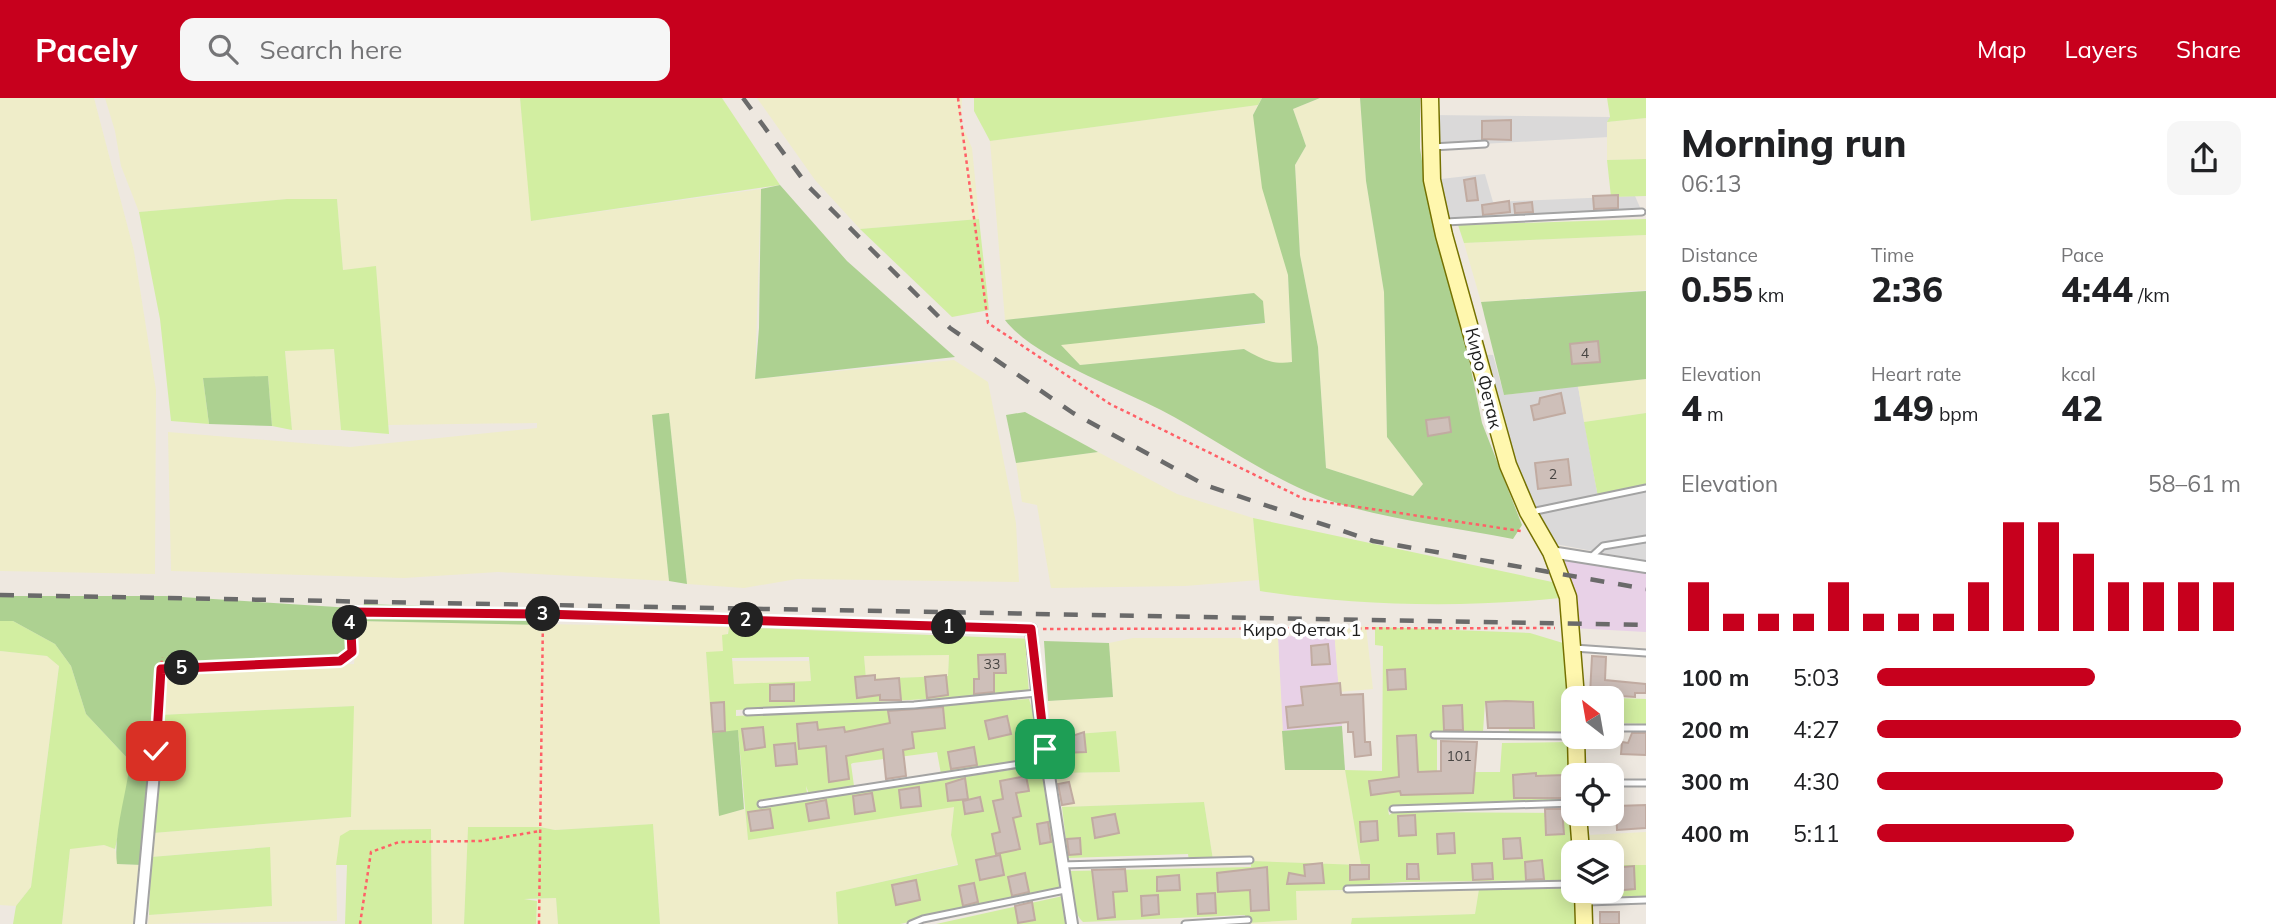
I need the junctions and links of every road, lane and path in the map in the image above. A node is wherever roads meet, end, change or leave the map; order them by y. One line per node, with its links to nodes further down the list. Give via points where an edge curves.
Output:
1 (958, 98): 9 (path, via 988,323 1110,404 1304,499)
2 (1430, 98): 4 (main road, Киро Фетак)
3 (1485, 144): 4 (lane)
4 (1429, 147): 6 (main road, Киро Фетак)
5 (1642, 212): 6 (lane)
6 (1441, 222): 8 (main road, Киро Фетак, via 1488,402)
7 (1646, 488): 8 (lane)
8 (1528, 512): 9 (main road, Киро Фетак)
9 (1540, 533): 11 (main road, Киро Фетак)
10 (1646, 539): 13 (lane, via 1603,546)
11 (1551, 552): 12 (street); 15 (main road, Киро Фетак)
12 (1573, 554): 13 (street); 15 (street, via 1564,559)
13 (1591, 557): 14 (street)
14 (1646, 567)
15 (1558, 574): 17 (main road, Киро Фетак, via 1571,609)
16 (543, 614): 18 (path, Киро Фетак 1); 22 (path, Киро Фетак 1, via 350,612 352,652 340,661); 37 (path)
17 (1572, 628): 18 (path, Киро Фетак 1); 19 (main road, Киро Фетак)
18 (1031, 629): 24 (street)
19 (1574, 649): 20 (lane); 23 (main road, Киро Фетак)
20 (1646, 653)
21 (162, 657): 22 (path)
22 (161, 669): 30 (path)
23 (1576, 686)
24 (1037, 693): 25 (lane, via 914,705); 31 (street)
25 (747, 712)
26 (1624, 728): 27 (lane)
27 (1646, 728)
28 (1434, 735): 29 (lane)
29 (1561, 736)
30 (156, 751): 47 (street)
31 (1046, 760): 35 (lane); 39 (street)
32 (1624, 783): 33 (lane)
33 (1646, 783)
34 (1561, 803): 36 (lane)
35 (761, 804)
36 (1393, 808)
37 (540, 831): 48 (path, via 481,841 399,842 371,852); 49 (path)
38 (1250, 860): 39 (lane)
39 (1061, 865): 42 (street)
40 (1561, 884): 41 (lane)
41 (1347, 889)
42 (1065, 890): 50 (lane); 51 (street)
43 (1624, 899): 44 (lane)
44 (1646, 900)
45 (1583, 903): 53 (main road)
46 (1248, 920): 52 (lane)
47 (139, 924)
48 (360, 924)
49 (539, 924)
50 (911, 924)
51 (1072, 924)
52 (1185, 924)
53 (1584, 924)

